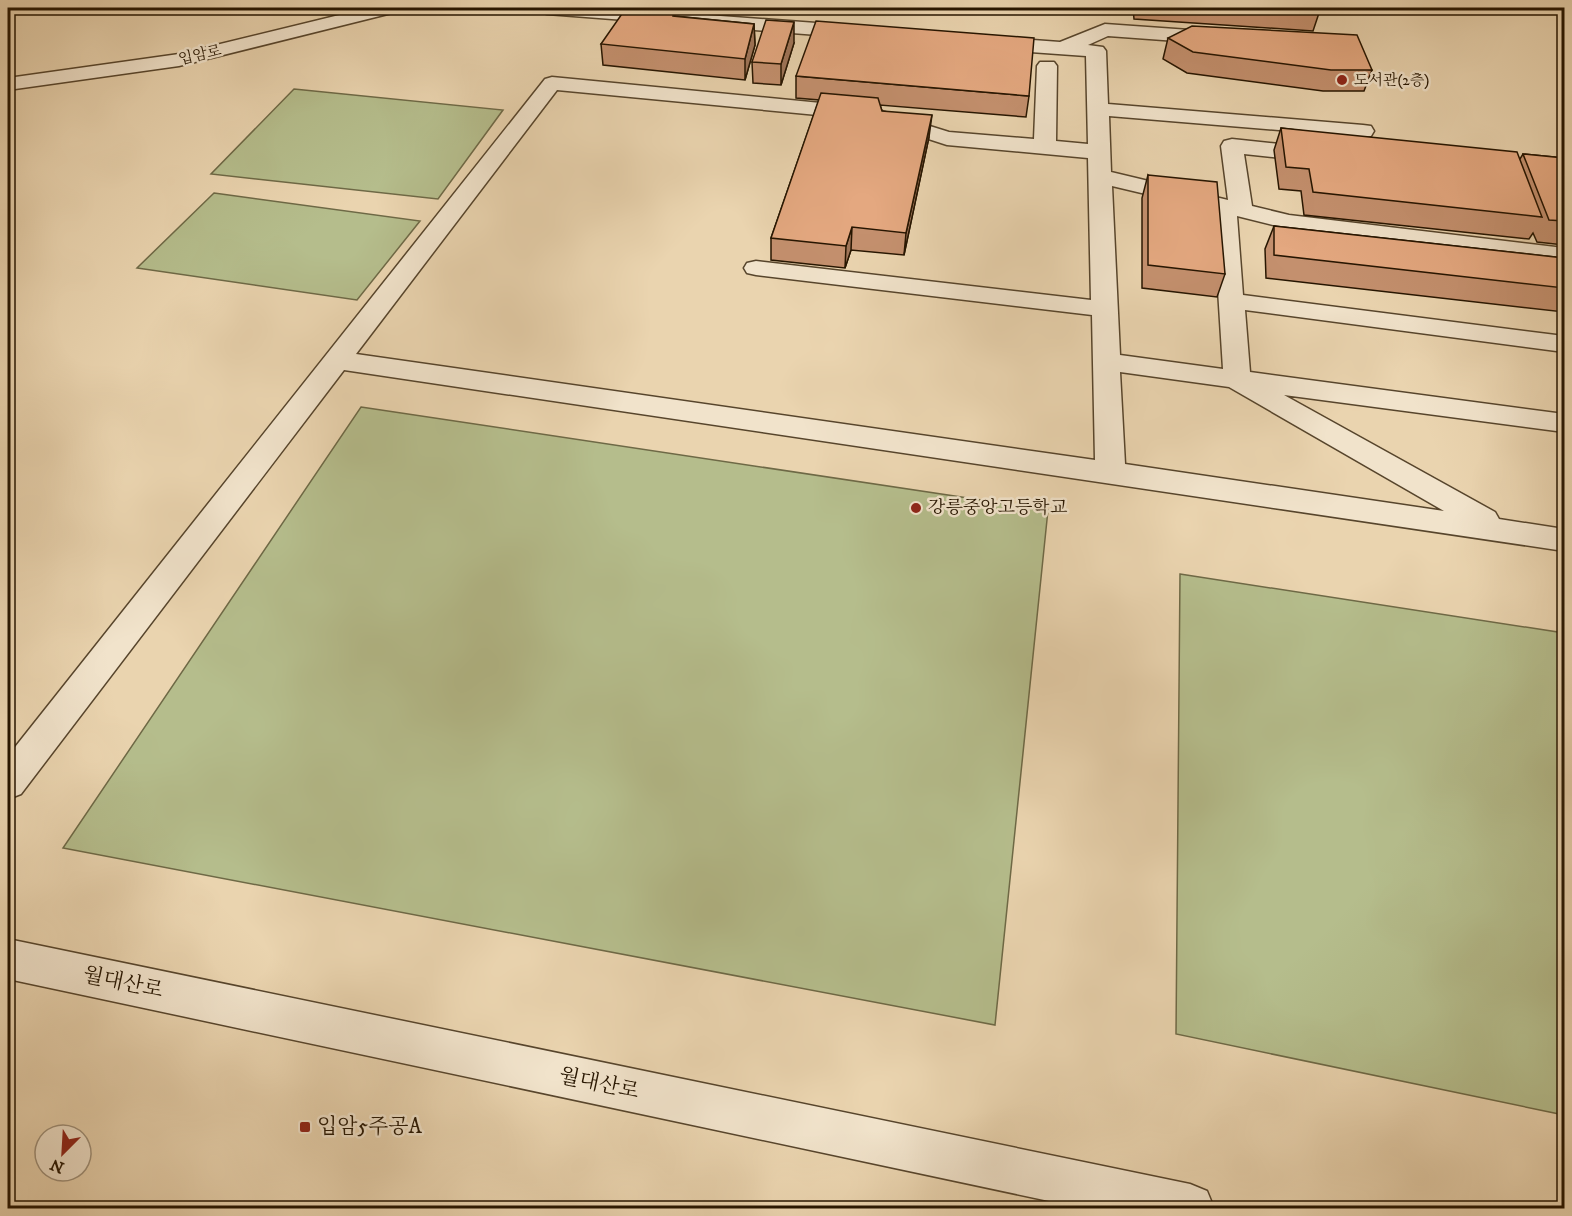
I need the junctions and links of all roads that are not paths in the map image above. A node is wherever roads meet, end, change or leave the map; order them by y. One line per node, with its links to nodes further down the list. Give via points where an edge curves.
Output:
1 (389, 8): 10 (street, 입암로, via 179,60)
2 (547, 8): 4 (street)
3 (1103, 8): 5 (street)
4 (753, 16): 6 (street)
5 (1105, 30): 7 (street); 9 (street)
6 (878, 34)
7 (1232, 39)
8 (971, 41): 9 (street)
9 (1055, 57): 11 (street, via 1096,51); 13 (street)
10 (8, 84)
11 (1098, 108): 12 (street); 15 (street)
12 (1363, 131)
13 (1045, 139): 15 (street); 22 (street, via 947,138 873,114 552,83)
14 (1339, 157): 16 (street, via 1232,146)
15 (1100, 164): 16 (street); 20 (street)
16 (1232, 208): 17 (street, via 1289,222); 19 (street)
17 (1564, 255)
18 (756, 268): 20 (street)
19 (1231, 301): 21 (street); 24 (street)
20 (1104, 309): 23 (street)
21 (1564, 344)
22 (336, 360): 26 (street); 29 (street)
23 (1106, 362): 24 (street); 26 (street)
24 (1237, 380): 25 (street); 27 (street)
25 (1564, 423)
26 (1110, 472): 27 (street)
27 (1501, 530): 28 (street)
28 (1564, 540)
29 (8, 783)
30 (8, 959): 31 (street, 월대산로)
31 (1190, 1209)

